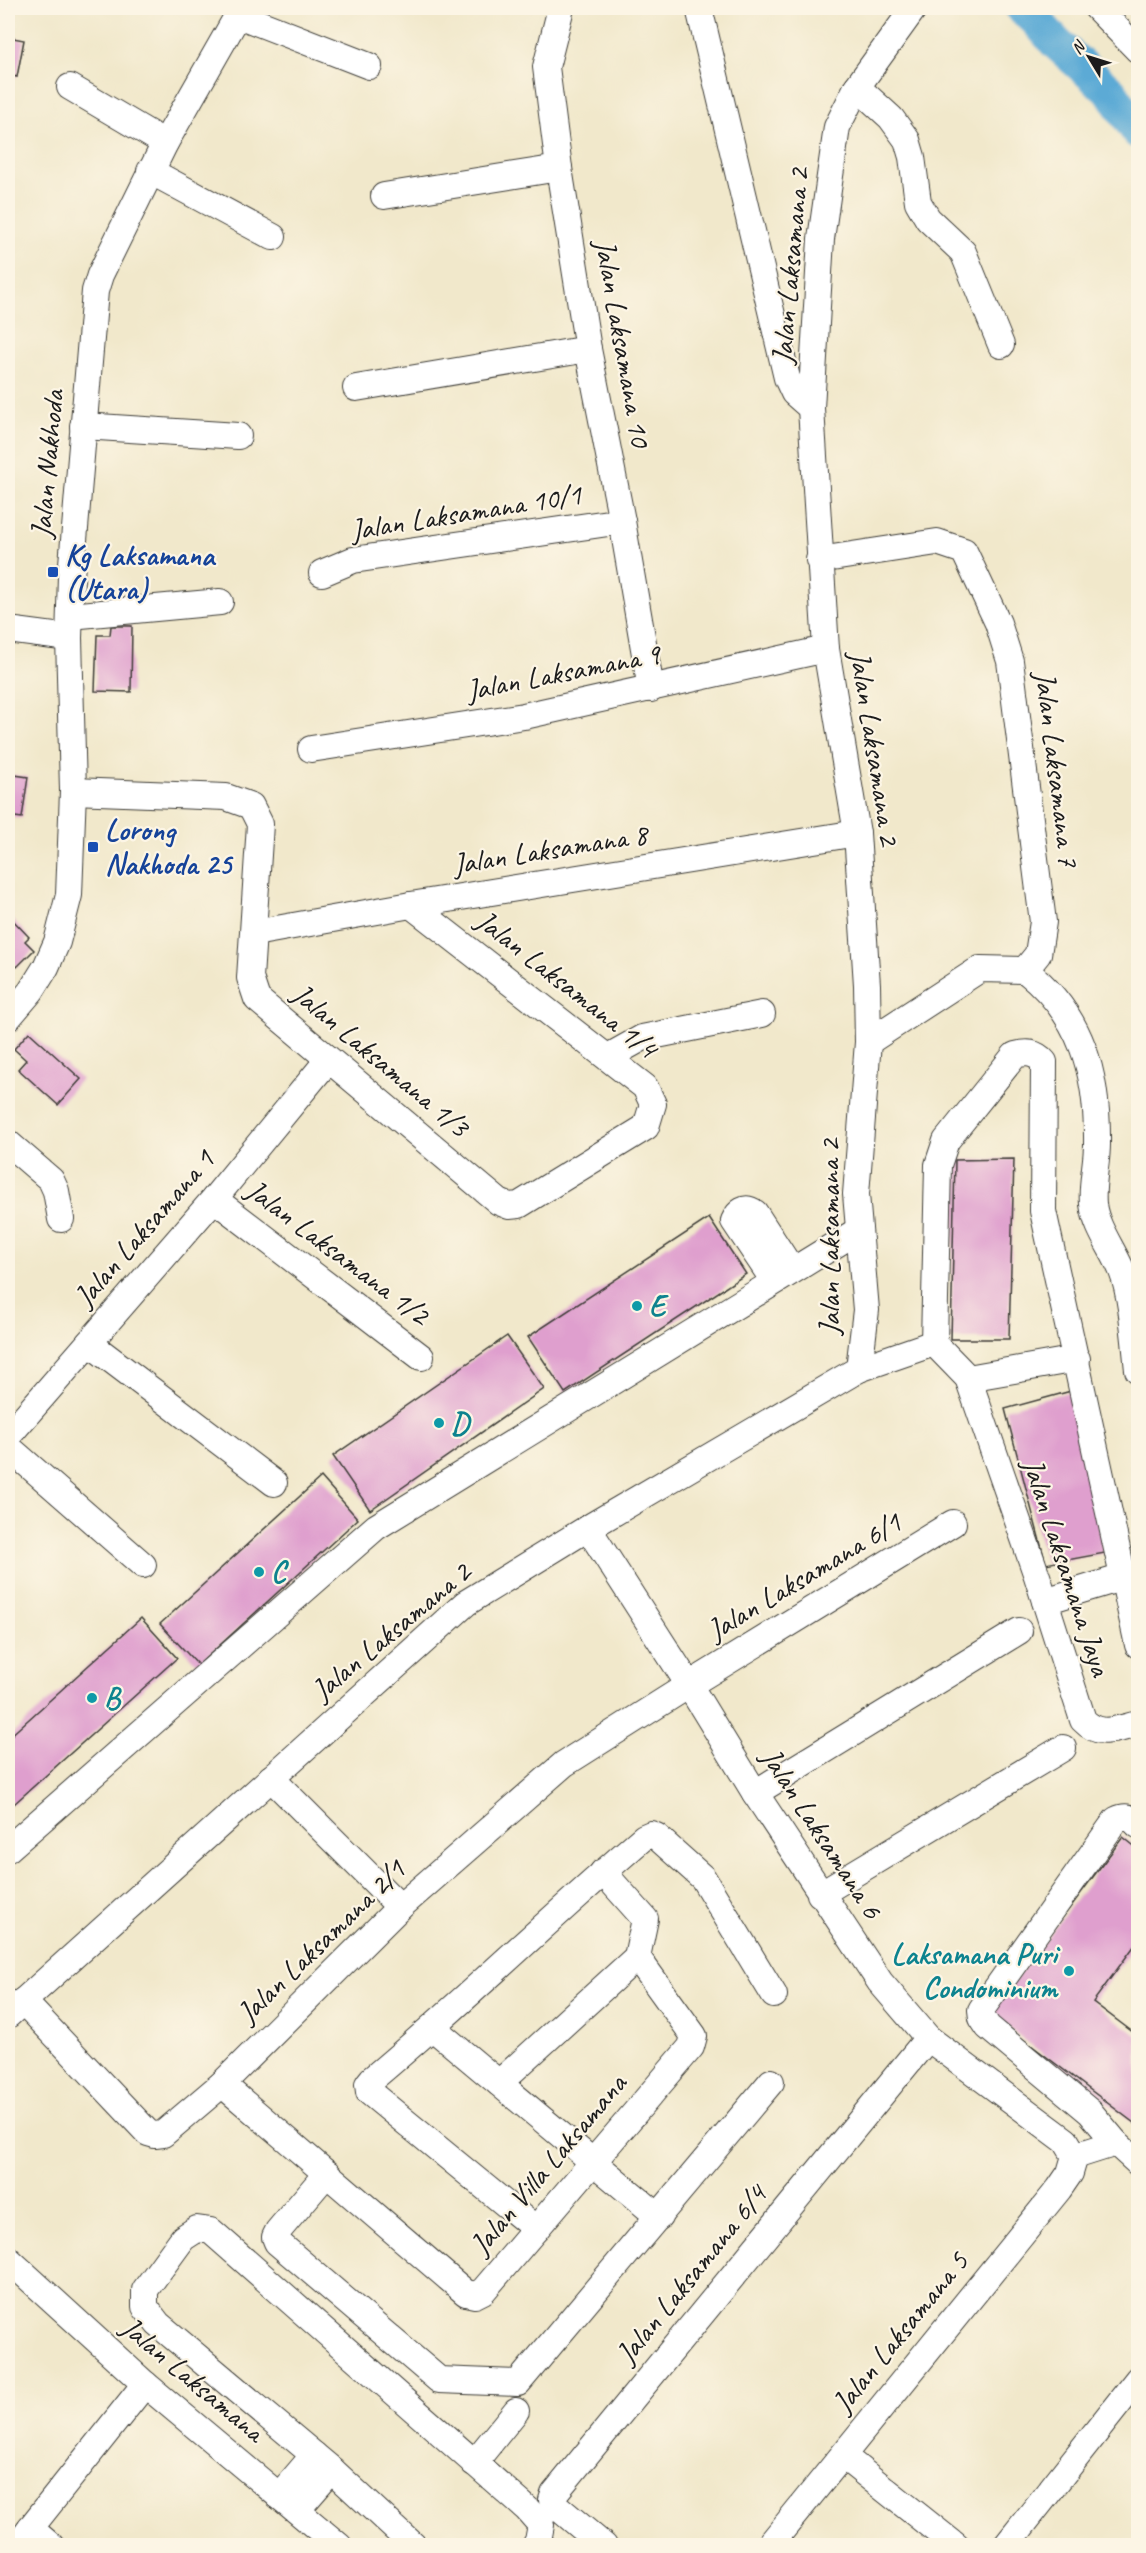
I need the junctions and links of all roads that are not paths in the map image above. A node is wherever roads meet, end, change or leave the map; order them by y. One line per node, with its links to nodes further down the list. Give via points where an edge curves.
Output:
1 (561, 8): 11 (street, Jalan Laksamana 10, via 546,67)
2 (699, 8): 18 (street, via 787,378 794,393)
3 (1097, 8): 6 (street)
4 (240, 11): 7 (street); 10 (street, Jalan Nakhoda)
5 (910, 14): 9 (street, Jalan Laksamana 2)
6 (1138, 50)
7 (369, 66)
8 (70, 87): 10 (street)
9 (857, 87): 15 (street, via 891,118 907,140 918,202 928,219 963,252); 18 (street, Jalan Laksamana 2, via 837,127 824,217)
10 (165, 142): 12 (street, Jalan Nakhoda)
11 (560, 168): 13 (street); 16 (street, Jalan Laksamana 10)
12 (150, 171): 14 (street); 19 (street, Jalan Nakhoda, via 95,291)
13 (384, 196)
14 (273, 237)
15 (1001, 345)
16 (588, 349): 17 (street); 21 (street, Jalan Laksamana 10)
17 (356, 388)
18 (811, 408): 22 (street, Jalan Laksamana 2)
19 (83, 426): 20 (street); 25 (street, Jalan Nakhoda)
20 (238, 435)
21 (622, 521): 23 (street, Jalan Laksamana 10/1, via 353,560); 28 (street, Jalan Laksamana 10)
22 (819, 560): 27 (street, Jalan Laksamana 2); 34 (street, Jalan Laksamana 7, via 937,542 964,551 998,623 1010,661 1042,922 1038,954)
23 (322, 573)
24 (220, 602): 25 (street)
25 (69, 627): 26 (street); 30 (street, Jalan Nakhoda)
26 (8, 630)
27 (826, 649): 28 (street, Jalan Laksamana 9); 31 (street, Jalan Laksamana 2)
28 (651, 689): 29 (street, Jalan Laksamana 9, via 524,716)
29 (311, 749)
30 (73, 791): 33 (street, via 226,797 251,806 260,824); 36 (street, Jalan Nakhoda, via 65,919 46,967)
31 (857, 833): 32 (street, Jalan Laksamana 8); 37 (street, Jalan Laksamana 2)
32 (411, 905): 33 (street, Jalan Laksamana 8); 38 (street, Jalan Laksamana 1/4)
33 (254, 933): 39 (street, Jalan Laksamana 1/3, via 250,978 257,999)
34 (1025, 970): 37 (street, via 980,969); 50 (street, via 1063,1009 1082,1041 1092,1074 1097,1144 1093,1205 1122,1272)
35 (762, 1014): 38 (street, via 642,1038)
36 (8, 1018)
37 (868, 1042): 44 (street, Jalan Laksamana 2, via 856,1194)
38 (608, 1057): 42 (street, Jalan Laksamana 1/4, via 645,1087 652,1104 646,1127)
39 (328, 1060): 41 (street, Jalan Laksamana 1); 42 (street, Jalan Laksamana 1/3, via 499,1202)
40 (8, 1143): 43 (street, via 51,1180)
41 (214, 1199): 46 (street, Jalan Laksamana 1); 47 (street, Jalan Laksamana 1/2)
42 (519, 1205)
43 (61, 1219)
44 (859, 1230): 49 (street, Jalan Laksamana 2, via 866,1310); 68 (street, via 376,1527)
45 (933, 1342): 48 (street, Jalan Laksamana Jaya, via 938,1165 942,1151 1015,1055 1027,1053 1038,1055 1044,1062 1043,1211); 49 (street); 51 (street, Jalan Laksamana Jaya)
46 (89, 1343): 52 (street, Jalan Laksamana 1); 54 (street)
47 (421, 1357)
48 (1077, 1359): 51 (street); 58 (street, Jalan Laksamana Jaya)
49 (860, 1369): 56 (street, Jalan Laksamana 2)
50 (1138, 1370)
51 (968, 1378): 59 (street, Jalan Laksamana Jaya)
52 (8, 1436)
53 (8, 1447): 57 (street)
54 (274, 1483)
55 (953, 1523): 62 (street, Jalan Laksamana 6/1)
56 (588, 1528): 62 (street, Jalan Laksamana 6); 65 (street, Jalan Laksamana 2, via 466,1603)
57 (143, 1565)
58 (1124, 1577): 59 (street); 61 (street, Jalan Laksamana Jaya)
59 (1045, 1601): 63 (street, Jalan Laksamana Jaya, via 1083,1720 1091,1729 1101,1732)
60 (1019, 1631): 66 (street)
61 (1138, 1645)
62 (689, 1685): 66 (street, Jalan Laksamana 6); 71 (street, Jalan Laksamana 2/1, via 564,1764)
63 (1138, 1725)
64 (1063, 1748): 70 (street)
65 (271, 1778): 71 (street); 74 (street, Jalan Laksamana 2)
66 (755, 1793): 70 (street, Jalan Laksamana 6)
67 (1138, 1825): 80 (street, via 1124,1816 1116,1820 981,2010 988,2027)
68 (8, 1849)
69 (603, 1872): 72 (street, via 645,1919); 73 (street, via 644,1837 656,1836 703,1878); 75 (street)
70 (820, 1894): 76 (street, Jalan Laksamana 6, via 880,1982)
71 (400, 1907): 79 (street, Jalan Laksamana 2/1)
72 (637, 1957): 78 (street); 83 (street, Jalan Villa Laksamana, via 694,2036 694,2042)
73 (774, 1995)
74 (15, 2008): 79 (street, Jalan Laksamana 2/1, via 148,2133 163,2134)
75 (432, 2028): 78 (street); 87 (street, via 372,2079 369,2091)
76 (928, 2038): 82 (street, Jalan Laksamana 6); 101 (street, Jalan Laksamana 6/4, via 554,2494 555,2505)
77 (771, 2082): 86 (street)
78 (500, 2083): 83 (street)
79 (222, 2084): 85 (street, Jalan Villa Laksamana)
80 (1095, 2119): 81 (street); 82 (street, via 1089,2121)
81 (1116, 2143): 82 (street); 84 (street)
82 (1071, 2149): 92 (street, Jalan Laksamana 5, via 1070,2174 1059,2189)
83 (593, 2161): 86 (street); 87 (street, Jalan Villa Laksamana)
84 (1138, 2163)
85 (327, 2173): 86 (street, via 278,2231 277,2242 439,2380 518,2383); 87 (street, Jalan Villa Laksamana, via 466,2293 475,2295 483,2291)
86 (659, 2217)
87 (536, 2229)
88 (9, 2264): 90 (street, Jalan Laksamana)
89 (1138, 2379): 104 (street)
90 (145, 2384): 95 (street, Jalan Laksamana); 96 (street)
91 (516, 2411): 94 (street)
92 (843, 2456): 102 (street, Jalan Laksamana 5); 103 (street)
93 (323, 2463): 94 (street, via 158,2324 145,2307 145,2290 183,2238 196,2229 211,2231); 95 (street); 99 (street)
94 (474, 2463): 100 (street, via 541,2525)
95 (288, 2503): 98 (street, Jalan Laksamana)
96 (23, 2537): 97 (street)
97 (51, 2546)
98 (339, 2546)
99 (414, 2546)
100 (534, 2546)
101 (604, 2546)
102 (769, 2546)
103 (956, 2546)
104 (1006, 2546)

